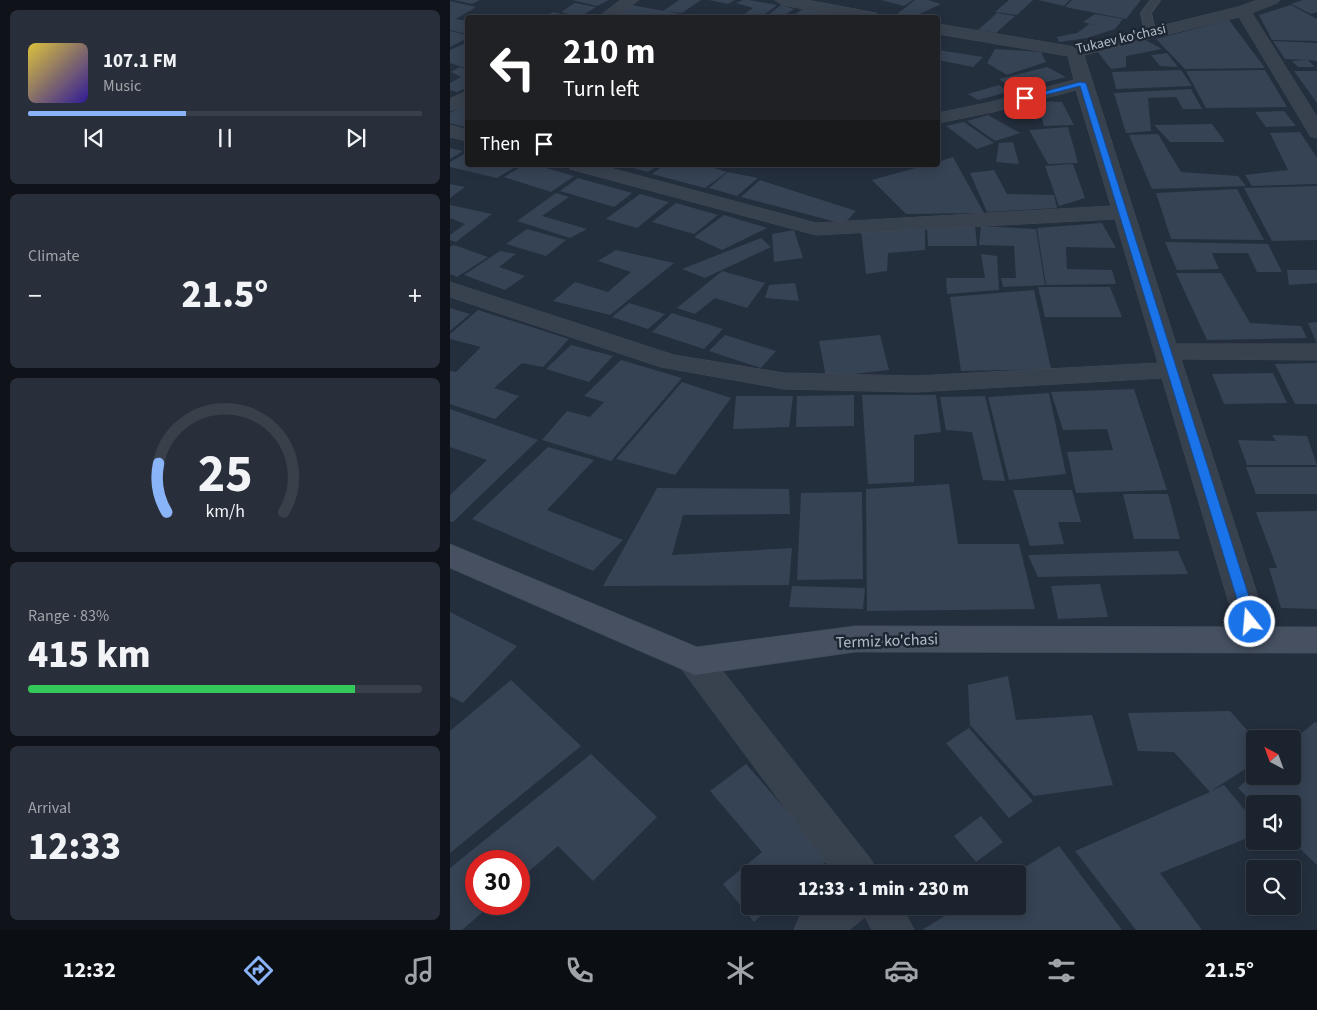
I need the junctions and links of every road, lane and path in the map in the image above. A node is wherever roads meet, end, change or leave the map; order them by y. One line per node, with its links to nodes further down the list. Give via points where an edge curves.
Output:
1 (631, 0): 7 (street)
2 (783, 0): 5 (street)
3 (1156, 0): 10 (lane, via 1146,13)
4 (1272, 0): 6 (street, Tukaev ko'chasi)
5 (810, 2): 8 (street)
6 (1244, 11): 10 (street, Tukaev ko'chasi); 17 (street)
7 (608, 15)
8 (864, 15)
9 (940, 29): 11 (street, Tukaev ko'chasi)
10 (1150, 32): 11 (street, Tukaev ko'chasi)
11 (1075, 52): 12 (street)
12 (1082, 83): 15 (street); 20 (street)
13 (465, 98): 14 (street)
14 (450, 106)
15 (940, 118)
16 (450, 131): 18 (street)
17 (1317, 132)
18 (465, 135)
19 (584, 167): 20 (street, via 816,229)
20 (1122, 212): 23 (street)
21 (450, 289): 23 (street, via 670,362 784,381 916,384)
22 (1317, 352): 23 (street)
23 (1170, 361): 25 (street)
24 (450, 555): 27 (main road)
25 (1256, 640): 26 (main road, Termiz ko'chasi); 27 (main road, Termiz ko'chasi, via 855,640)
26 (1317, 640)
27 (695, 661): 28 (street)
28 (851, 865)
29 (836, 915): 31 (street)
30 (885, 915): 32 (street)
31 (814, 930)
32 (894, 930)

